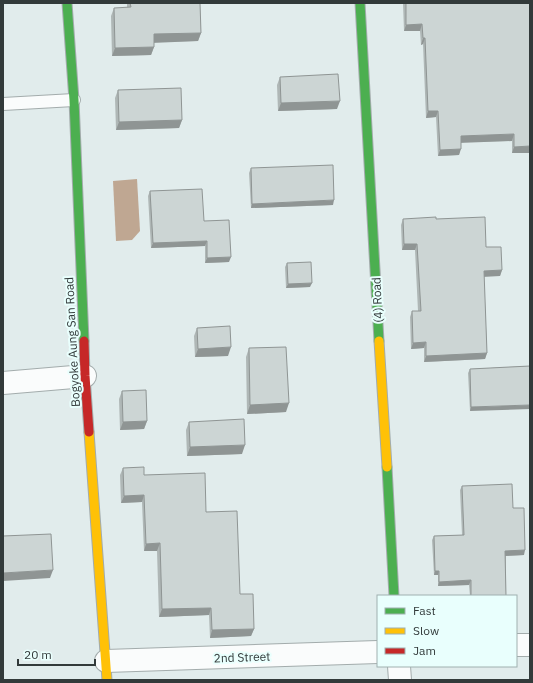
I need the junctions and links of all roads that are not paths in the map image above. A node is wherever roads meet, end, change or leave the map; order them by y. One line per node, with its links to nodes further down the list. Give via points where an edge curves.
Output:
1 (67, 3): 3 (street, Bogyoke Aung San Road)
2 (360, 3): 7 (street, (4) Road)
3 (74, 100): 4 (lane); 5 (street, Bogyoke Aung San Road)
4 (3, 104)
5 (85, 376): 6 (street); 12 (street, Bogyoke Aung San Road)
6 (3, 383)
7 (394, 595)
8 (530, 645): 9 (street)
9 (517, 646)
10 (377, 652): 12 (street, 2nd Street)
11 (399, 667): 13 (street)
12 (106, 670)
13 (400, 680)

